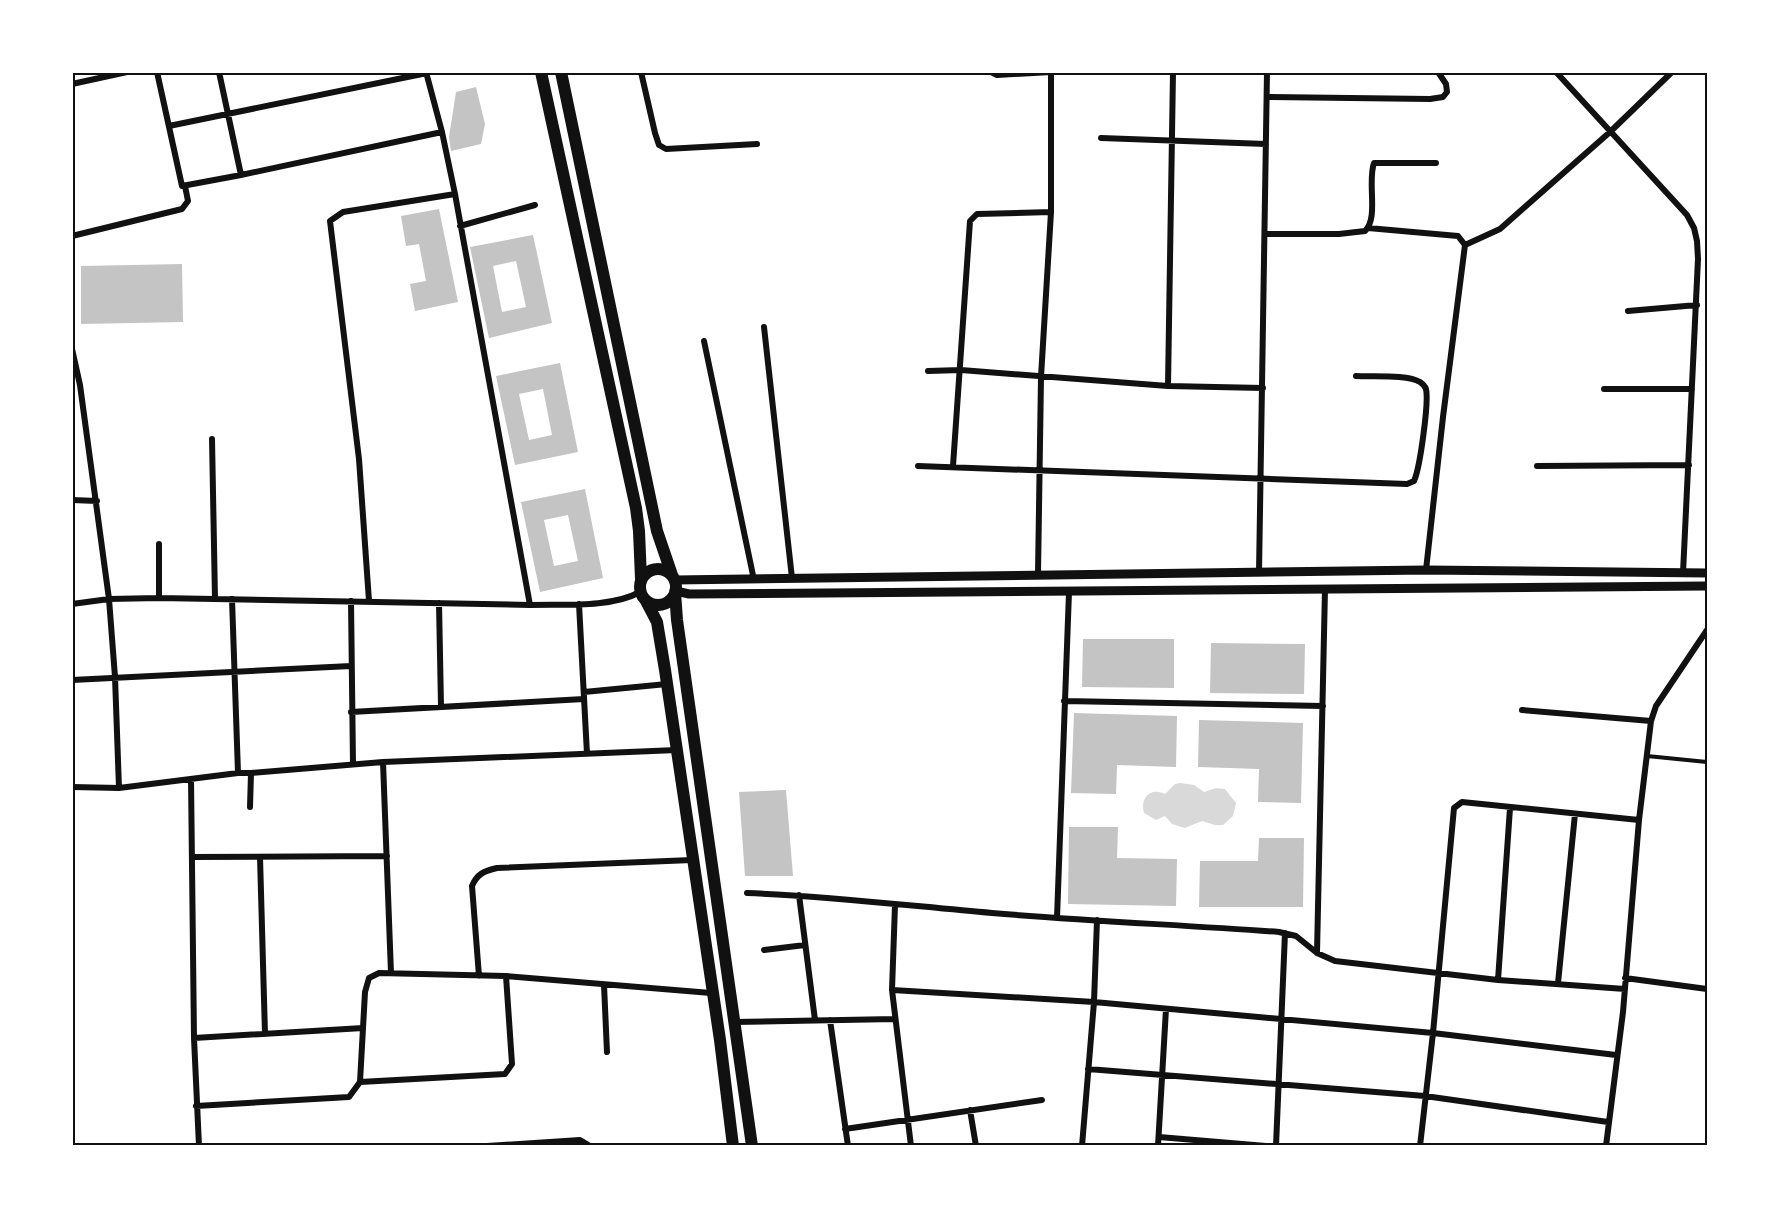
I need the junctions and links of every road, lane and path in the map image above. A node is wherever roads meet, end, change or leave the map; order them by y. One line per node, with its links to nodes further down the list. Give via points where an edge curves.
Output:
1 (127, 72): 15 (street)
2 (158, 72): 18 (street)
3 (219, 72): 17 (street)
4 (427, 72): 17 (street); 19 (street)
5 (541, 72): 71 (main road, via 636,508)
6 (561, 72): 68 (main road, via 657,531)
7 (641, 72): 23 (street, via 659,145 666,149)
8 (991, 72): 9 (street)
9 (1051, 72): 30 (street)
10 (1173, 72): 22 (street)
11 (1267, 72): 16 (street)
12 (1438, 72): 16 (street, via 1447,92 1443,97 1430,99)
13 (1556, 72): 20 (street)
14 (1672, 72): 20 (street)
15 (72, 84)
16 (1267, 97): 24 (street)
17 (227, 112): 18 (street); 26 (street)
18 (169, 126): 27 (street, via 180,182)
19 (442, 132): 26 (street); 28 (street)
20 (1610, 132): 35 (street, via 1500,229); 36 (street, via 1687,215 1694,228)
21 (1101, 138): 22 (street)
22 (1172, 140): 24 (street); 46 (street)
23 (757, 144)
24 (1266, 144): 33 (street)
25 (1436, 163): 32 (street, via 1374,163)
26 (241, 175): 27 (street)
27 (185, 186): 34 (street, via 188,201 182,209)
28 (455, 194): 31 (street); 78 (street, via 343,212 330,221 358,459)
29 (535, 205): 31 (street)
30 (1051, 212): 41 (street, via 977,214 970,221); 44 (street)
31 (460, 226): 82 (street)
32 (1368, 228): 33 (street, via 1348,233); 35 (street, via 1445,233 1458,236)
33 (1266, 234): 48 (street)
34 (72, 236)
35 (1465, 245): 61 (street)
36 (1697, 305): 37 (street); 50 (street)
37 (1628, 311)
38 (764, 327): 66 (street)
39 (704, 341): 67 (street)
40 (72, 349): 45 (street)
41 (961, 370): 42 (street); 44 (street); 54 (street)
42 (928, 371)
43 (1356, 376): 57 (street, via 1412,378 1425,388 1418,467 1413,480 1407,484)
44 (1041, 377): 46 (street); 56 (street)
45 (80, 385): 47 (street); 59 (street)
46 (1168, 386): 48 (street)
47 (72, 387)
48 (1263, 388): 57 (street)
49 (1604, 389): 50 (street)
50 (1692, 389): 52 (street)
51 (212, 439): 75 (street)
52 (1689, 465): 55 (street); 63 (street)
53 (918, 466): 54 (street)
54 (953, 466): 56 (street)
55 (1537, 466)
56 (1039, 471): 57 (street); 65 (street)
57 (1261, 479): 62 (street)
58 (72, 500): 59 (street)
59 (97, 501): 74 (street)
60 (159, 544): 73 (street)
61 (1426, 570): 62 (street); 63 (street)
62 (1259, 573): 65 (street)
63 (1683, 573): 64 (street)
64 (1707, 573)
65 (1038, 574): 66 (street)
66 (792, 578): 67 (street)
67 (754, 580): 68 (street)
68 (674, 585): 71 (main road, via 672,598 663,604 651,604); 71 (main road, via 662,568 655,568 644,574); 72 (street, via 689,594); 142 (main road)
69 (1707, 586): 70 (street)
70 (1325, 589): 72 (street); 92 (street)
71 (642, 591): 81 (street, via 622,599); 88 (main road, via 657,622)
72 (1069, 592): 90 (street)
73 (159, 598): 74 (street); 75 (street)
74 (109, 599): 80 (street); 86 (street)
75 (215, 599): 76 (street)
76 (232, 599): 77 (street); 85 (street)
77 (351, 601): 78 (street); 84 (street)
78 (369, 601): 79 (street)
79 (439, 603): 82 (street); 91 (street)
80 (72, 604)
81 (579, 604): 82 (street); 89 (street)
82 (530, 605)
83 (1707, 630): 95 (street, via 1656,706)
84 (351, 666): 85 (street); 94 (street)
85 (234, 671): 86 (street); 102 (street)
86 (115, 677): 87 (street); 106 (street)
87 (72, 680)
88 (667, 684): 89 (street); 96 (main road)
89 (584, 695): 91 (street); 97 (street)
90 (1064, 701): 92 (street); 118 (street)
91 (441, 706): 94 (street)
92 (1323, 706): 123 (street)
93 (1522, 710): 95 (street)
94 (351, 712): 101 (street)
95 (1651, 721): 98 (street)
96 (676, 750): 97 (street); 114 (main road)
97 (587, 754): 99 (street)
98 (1647, 756): 100 (lane); 110 (street)
99 (383, 762): 101 (street); 111 (street)
100 (1707, 762)
101 (353, 764): 103 (street)
102 (238, 773): 103 (street); 104 (street)
103 (251, 773): 107 (street)
104 (191, 779): 106 (street); 112 (street)
105 (72, 788): 106 (street)
106 (119, 788)
107 (250, 807)
108 (1510, 808): 109 (street); 125 (street, via 1462,802 1454,808); 129 (street)
109 (1575, 814): 110 (street); 130 (street)
110 (1639, 820): 128 (street)
111 (387, 856): 113 (street); 124 (street)
112 (192, 857): 113 (street); 146 (street)
113 (260, 857): 145 (street)
114 (692, 860): 126 (street, via 497,868 477,876 472,886); 135 (main road)
115 (747, 892): 116 (street)
116 (799, 895): 117 (street); 121 (street)
117 (895, 905): 118 (street); 134 (street)
118 (1057, 918): 119 (street)
119 (1097, 920): 120 (street); 136 (street)
120 (1285, 933): 123 (street, via 1296,936); 141 (street)
121 (805, 945): 122 (street); 139 (street)
122 (764, 950)
123 (1317, 953): 125 (street, via 1335,961)
124 (391, 973): 126 (street); 143 (street, via 369,978)
125 (1437, 974): 129 (street); 144 (street)
126 (478, 976): 127 (street)
127 (506, 976): 131 (street); 151 (street, via 512,1065 506,1074)
128 (1625, 978): 132 (street); 133 (street)
129 (1498, 980): 130 (street)
130 (1558, 983): 132 (street)
131 (604, 984): 135 (street); 147 (street)
132 (1625, 989): 148 (street)
133 (1707, 989)
134 (892, 990): 136 (street); 138 (street)
135 (711, 993): 164 (main road)
136 (1094, 1002): 137 (street); 149 (street)
137 (1166, 1009): 141 (street); 150 (street)
138 (895, 1019): 140 (street); 157 (street)
139 (815, 1020): 140 (street); 142 (street)
140 (830, 1020): 159 (street)
141 (1282, 1020): 144 (street); 152 (street)
142 (734, 1022): 165 (main road)
143 (363, 1028): 145 (street); 151 (street)
144 (1433, 1033): 148 (street); 153 (street)
145 (265, 1034): 146 (street)
146 (194, 1038): 155 (street)
147 (607, 1052)
148 (1616, 1055): 158 (street)
149 (1088, 1069): 150 (street); 169 (street)
150 (1162, 1075): 152 (street); 160 (street)
151 (360, 1082): 155 (street, via 348,1097)
152 (1279, 1084): 153 (street); 172 (street)
153 (1425, 1096): 158 (street); 173 (street)
154 (1042, 1100): 156 (street)
155 (196, 1106): 161 (street)
156 (970, 1110): 157 (street); 168 (street)
157 (907, 1120): 159 (street); 167 (street)
158 (1608, 1122): 174 (street)
159 (845, 1129): 166 (street)
160 (1159, 1137): 170 (street); 171 (street)
161 (199, 1146)
162 (487, 1146): 163 (street, via 580,1140)
163 (590, 1146)
164 (733, 1146)
165 (752, 1146)
166 (848, 1146)
167 (911, 1146)
168 (976, 1146)
169 (1082, 1146)
170 (1158, 1146)
171 (1266, 1146)
172 (1276, 1146)
173 (1419, 1146)
174 (1605, 1146)

